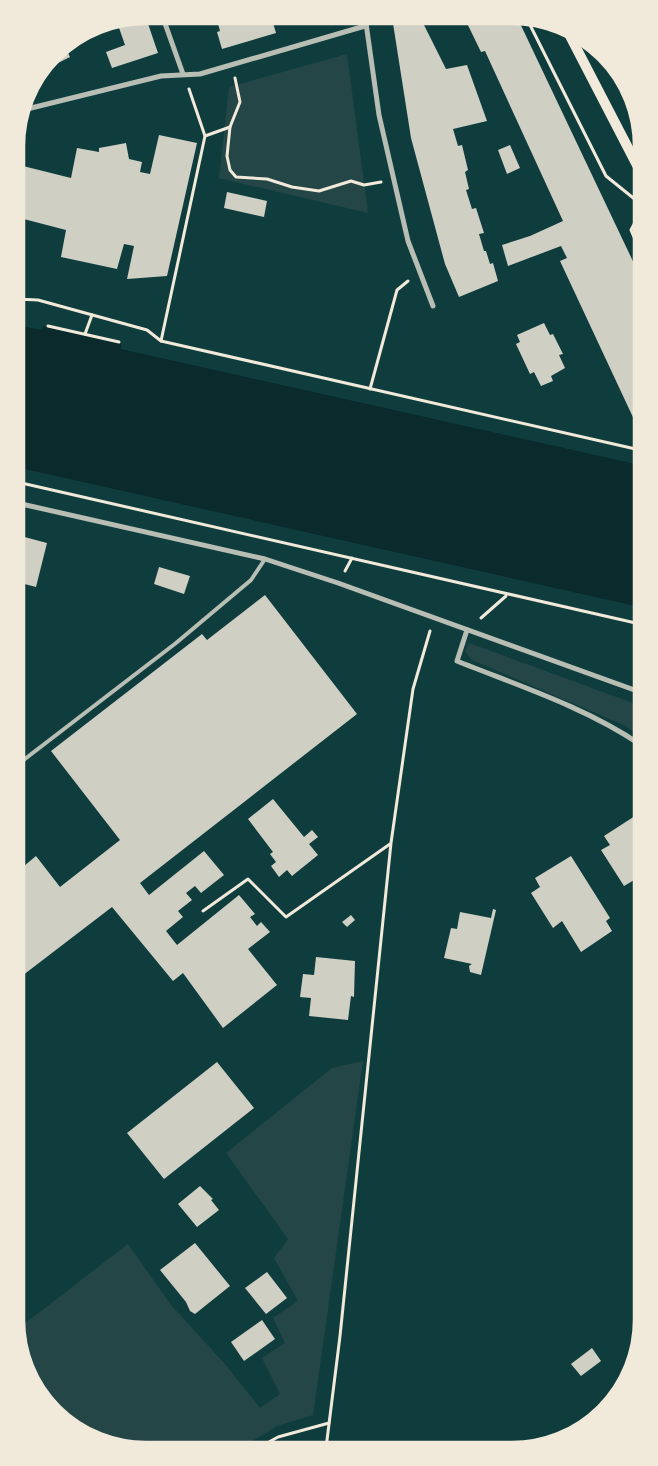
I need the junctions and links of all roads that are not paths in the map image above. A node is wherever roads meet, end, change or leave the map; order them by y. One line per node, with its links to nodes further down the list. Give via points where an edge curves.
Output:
1 (165, 24): 4 (street)
2 (366, 26): 4 (street, via 232,66 200,74); 7 (street, via 379,115 408,242)
3 (572, 39): 6 (main road)
4 (184, 74): 5 (street, via 161,76)
5 (30, 108)
6 (634, 158)
7 (433, 306)
8 (24, 505): 9 (street)
9 (265, 560): 10 (street); 13 (lane, via 251,580 206,619)
10 (467, 630): 11 (street); 12 (street, via 457,661 572,707)
11 (634, 690)
12 (634, 741)
13 (24, 761)

